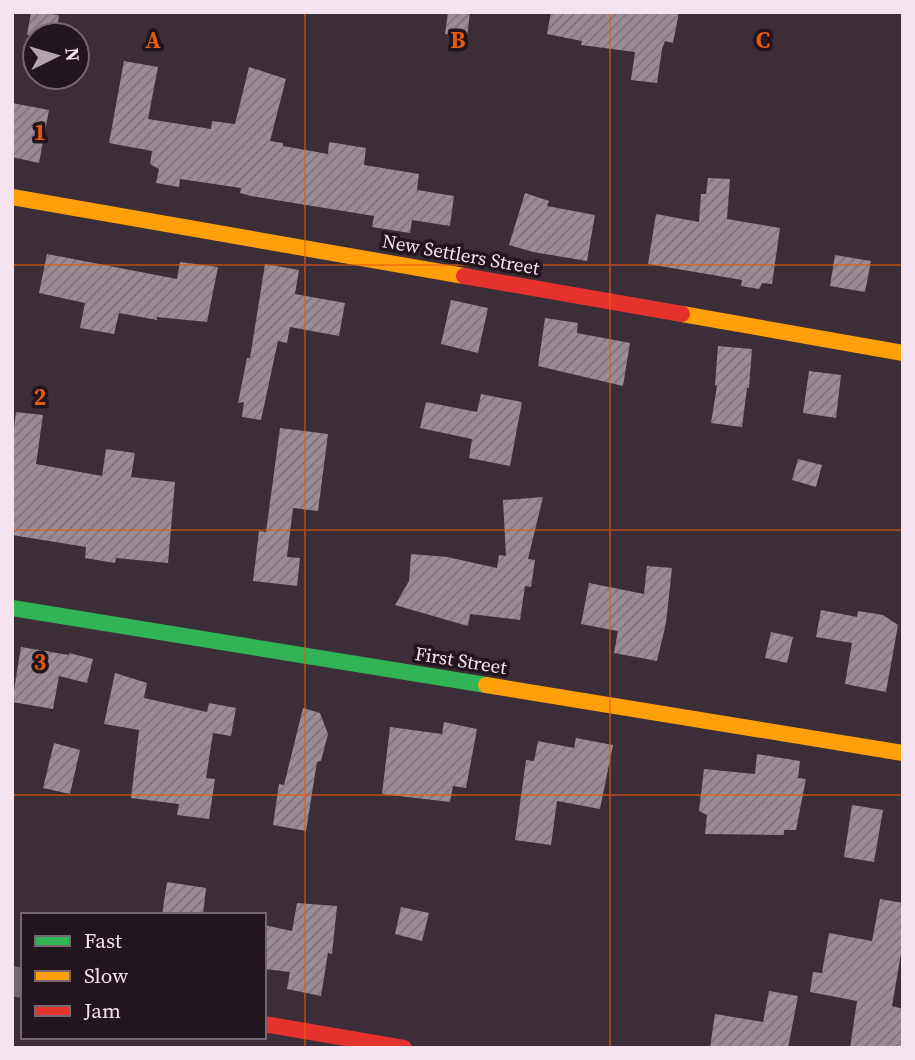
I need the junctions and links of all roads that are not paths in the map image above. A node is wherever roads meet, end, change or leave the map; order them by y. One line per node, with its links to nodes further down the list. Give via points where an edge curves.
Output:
1 (12, 197): 2 (street, New Settlers Street)
2 (903, 353)
3 (12, 608): 4 (street, First Street)
4 (903, 753)
5 (266, 1024): 6 (street)
6 (404, 1048)

